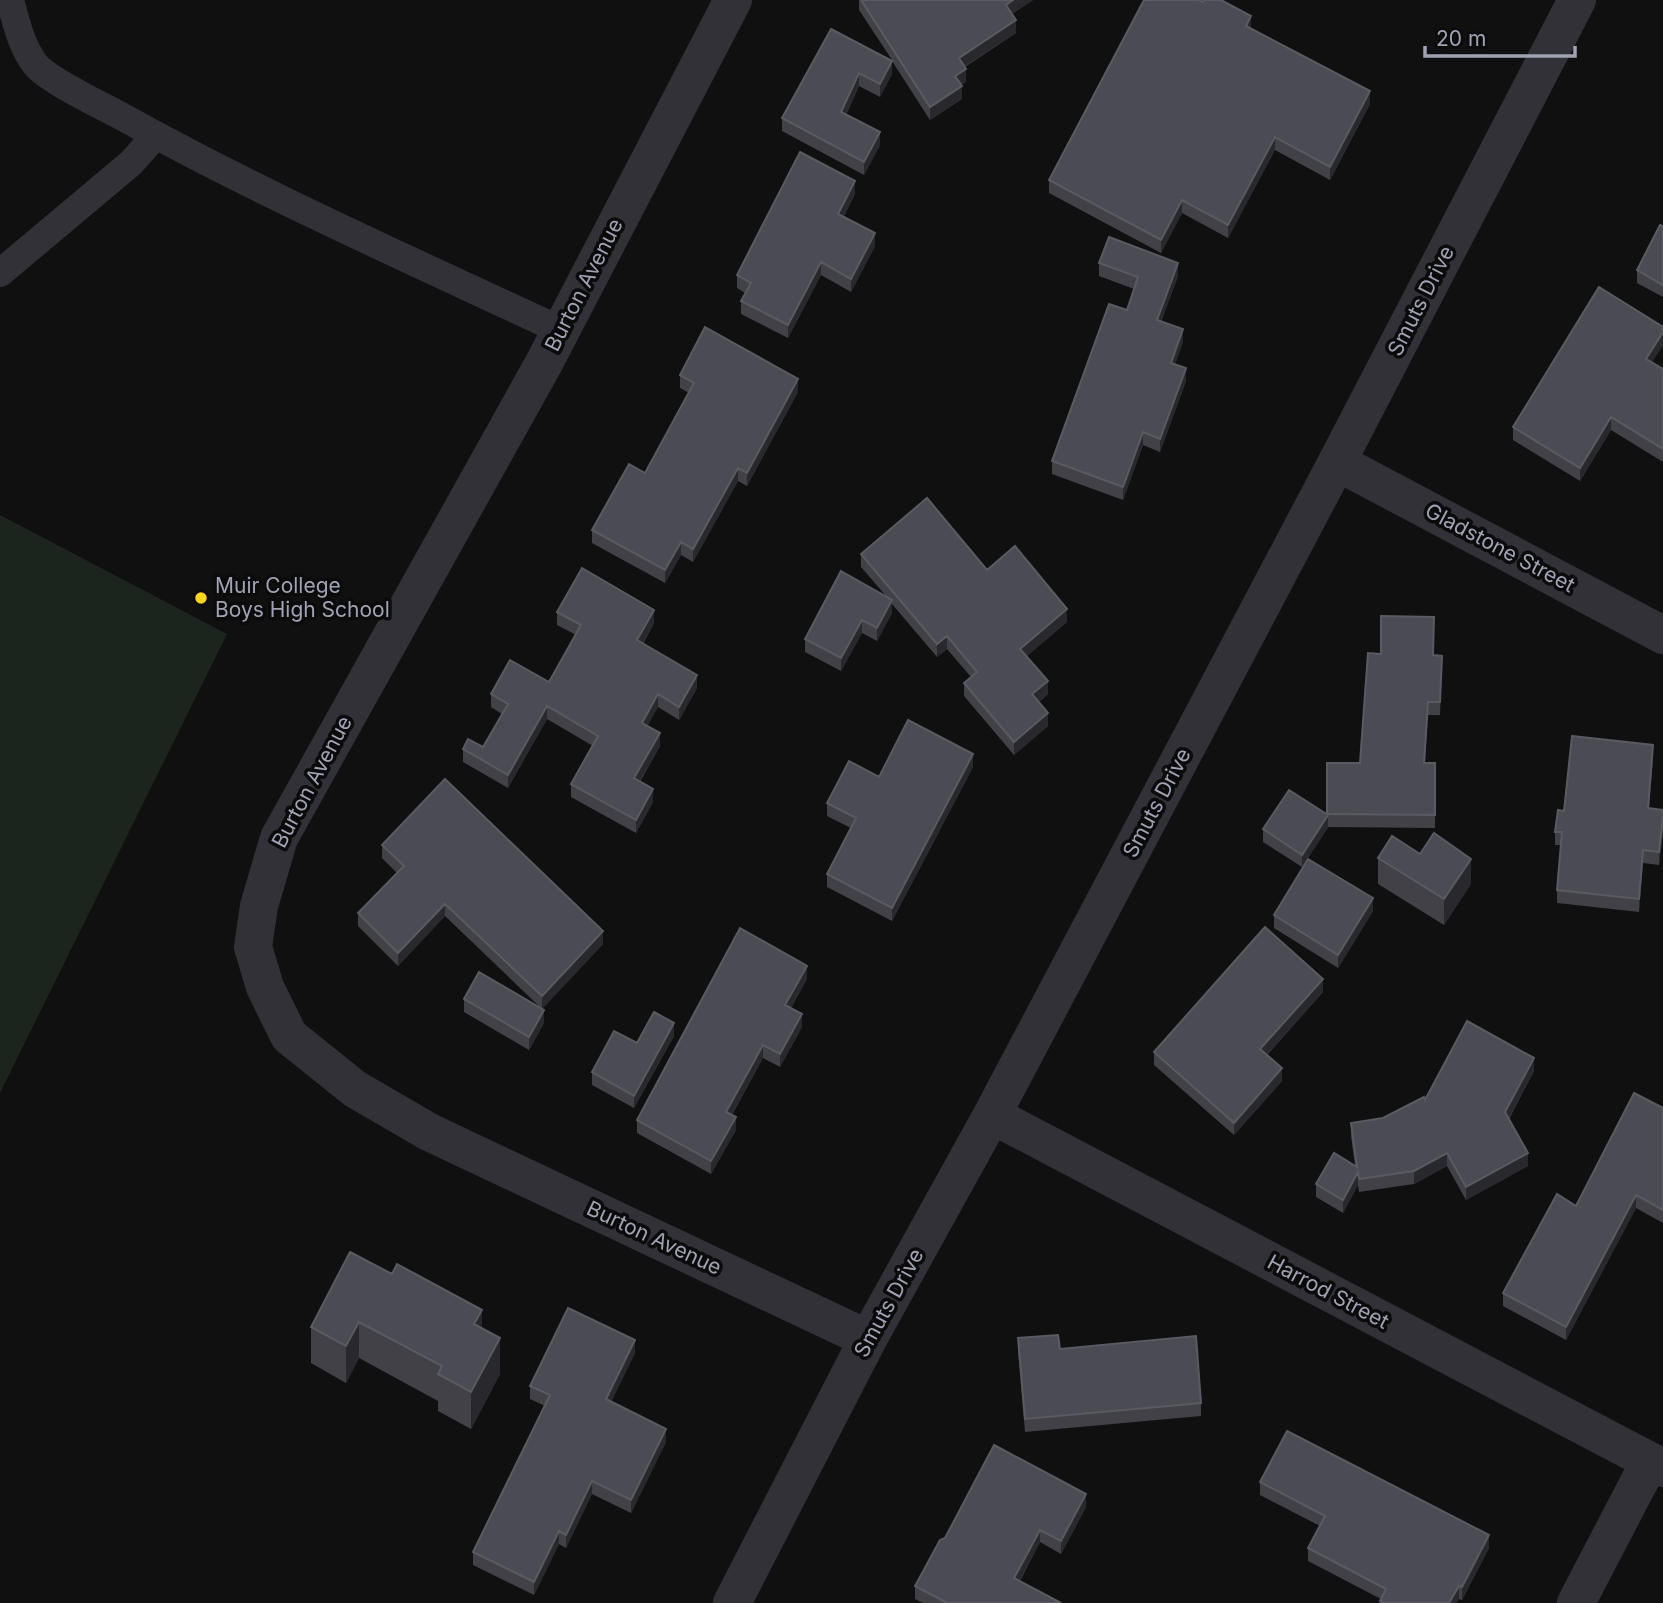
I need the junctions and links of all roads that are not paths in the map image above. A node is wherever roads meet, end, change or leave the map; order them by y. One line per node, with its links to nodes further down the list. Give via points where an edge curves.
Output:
1 (10, 0): 4 (lane, via 36,65)
2 (733, 0): 6 (street, Burton Avenue)
3 (1577, 0): 7 (street, Smuts Drive)
4 (156, 135): 5 (lane, via 131,163); 6 (lane)
5 (0, 272)
6 (560, 330): 10 (street, Burton Avenue, via 279,838 258,906 253,947 265,987 289,1036 355,1089 429,1132)
7 (1337, 462): 8 (street, Gladstone Street); 9 (street, Smuts Drive)
8 (1663, 635)
9 (992, 1115): 10 (street, Smuts Drive); 11 (street, Harrod Street)
10 (868, 1339): 12 (street, Smuts Drive)
11 (1657, 1465): 13 (street)
12 (732, 1603)
13 (1576, 1603)

